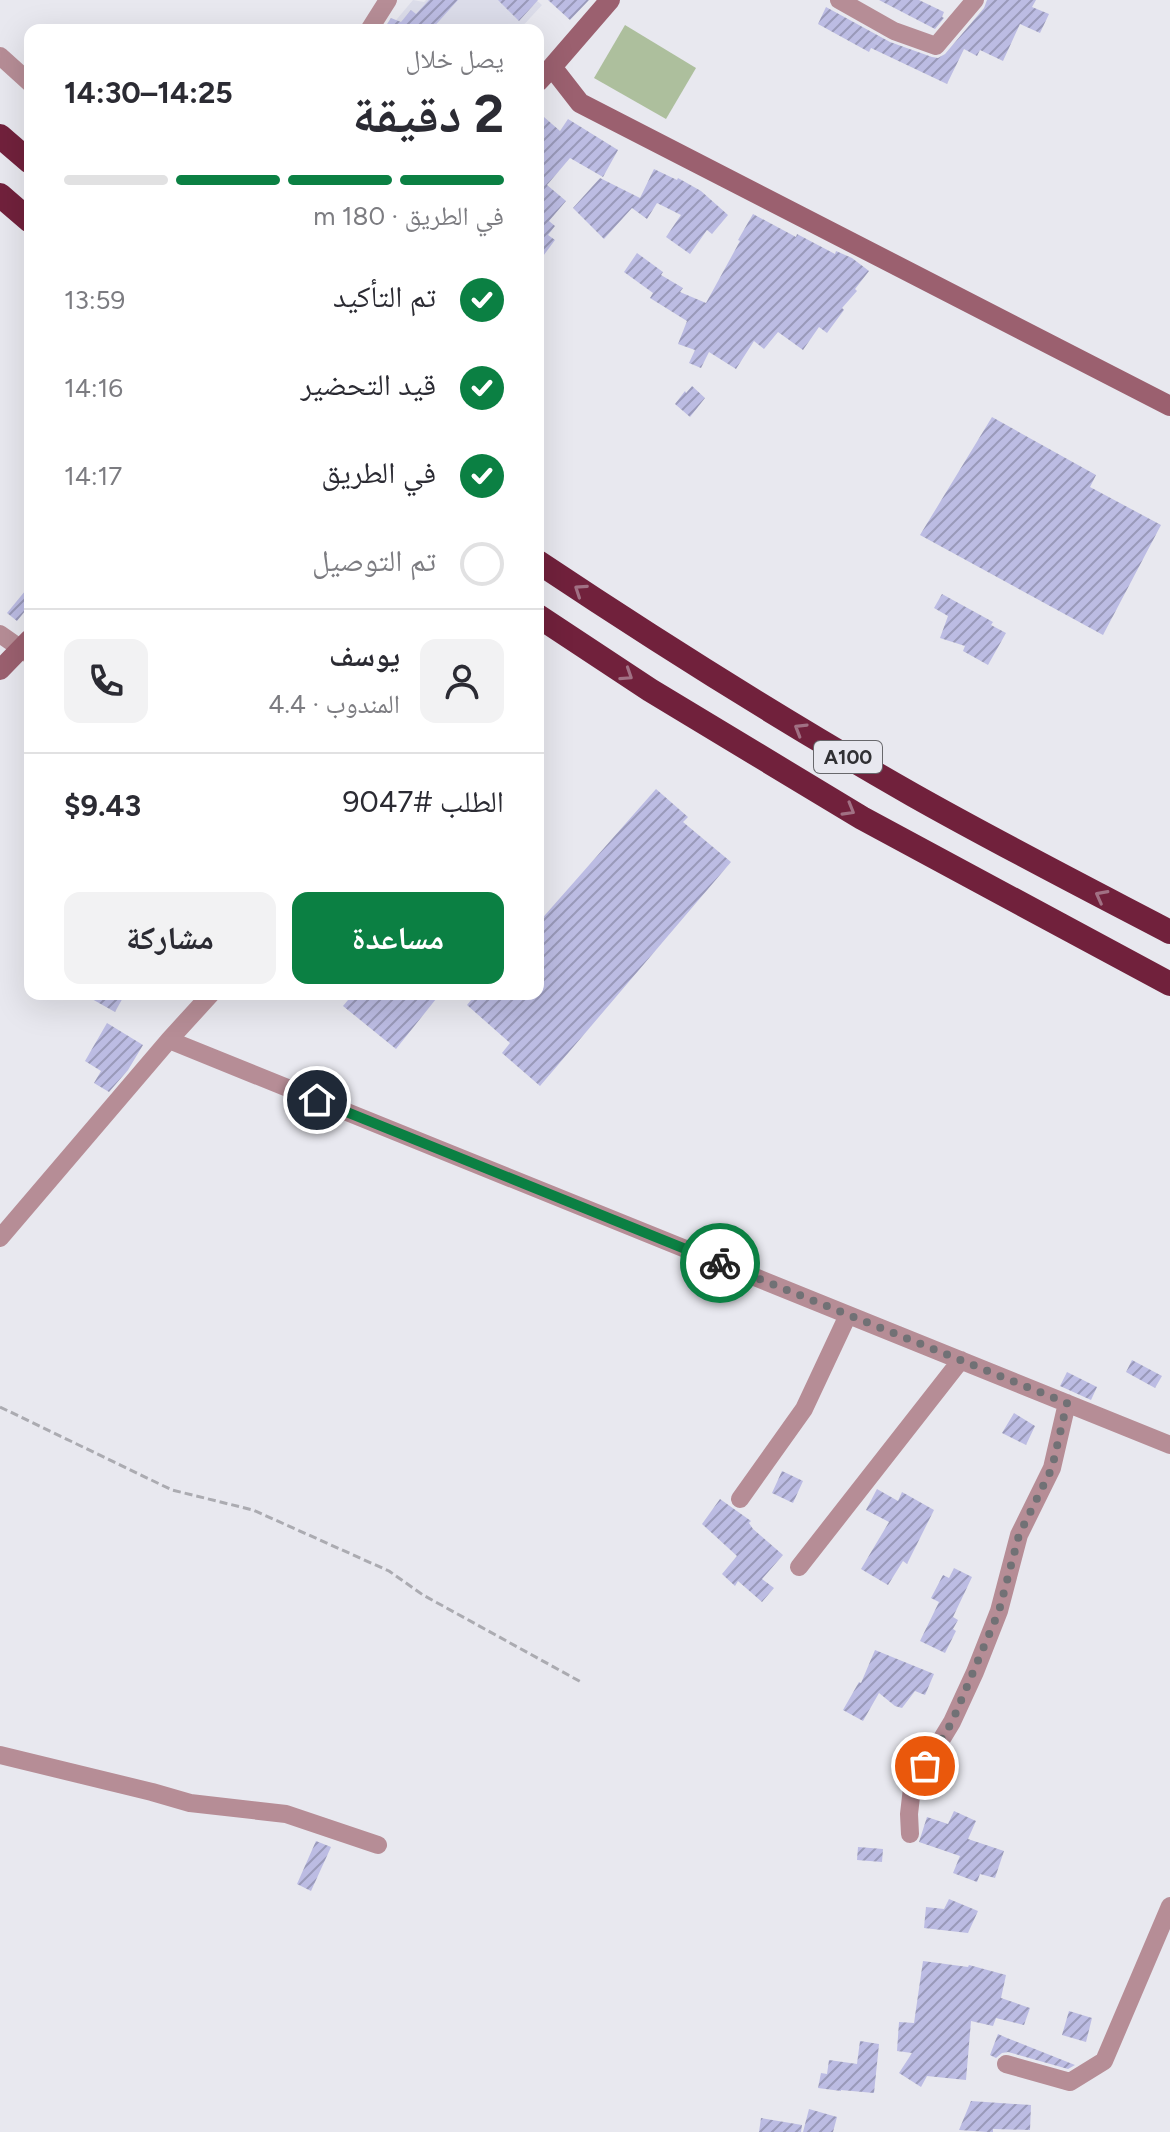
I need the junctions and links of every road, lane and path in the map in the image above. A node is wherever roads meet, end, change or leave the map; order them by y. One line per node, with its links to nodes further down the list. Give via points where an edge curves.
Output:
1 (388, 0): 5 (street)
2 (610, 0): 7 (street)
3 (839, 0): 4 (street, via 894,31 936,46)
4 (973, 1)
5 (373, 24)
6 (0, 56): 8 (street)
7 (545, 75): 13 (street, via 580,103)
8 (24, 78)
9 (0, 136): 10 (highway)
10 (24, 157)
11 (0, 195): 12 (highway)
12 (24, 216)
13 (1170, 406)
14 (544, 566): 20 (highway, A100 / A100, one-way to 14, via 832,748)
15 (544, 620): 21 (highway, A100, one-way to 21, via 862,818)
16 (0, 634): 17 (street)
17 (24, 647)
18 (24, 650): 19 (street)
19 (0, 670)
20 (1170, 932)
21 (1170, 984)
22 (206, 1000): 23 (street)
23 (169, 1040): 24 (street); 25 (street)
24 (0, 1238)
25 (848, 1315): 26 (street); 30 (street, via 804,1409)
26 (961, 1360): 27 (street); 31 (street)
27 (1067, 1403): 29 (street); 34 (street, via 1052,1468 1019,1535 999,1611 975,1672 912,1788)
28 (0, 1407): 32 (path, via 172,1490 253,1510 389,1571)
29 (1170, 1445)
30 (740, 1499)
31 (799, 1567)
32 (581, 1682)
33 (0, 1755): 35 (street, via 190,1803 286,1814)
34 (910, 1834)
35 (378, 1845)
36 (1170, 1906): 37 (street, via 1104,2061 1070,2082)
37 (1006, 2064)

